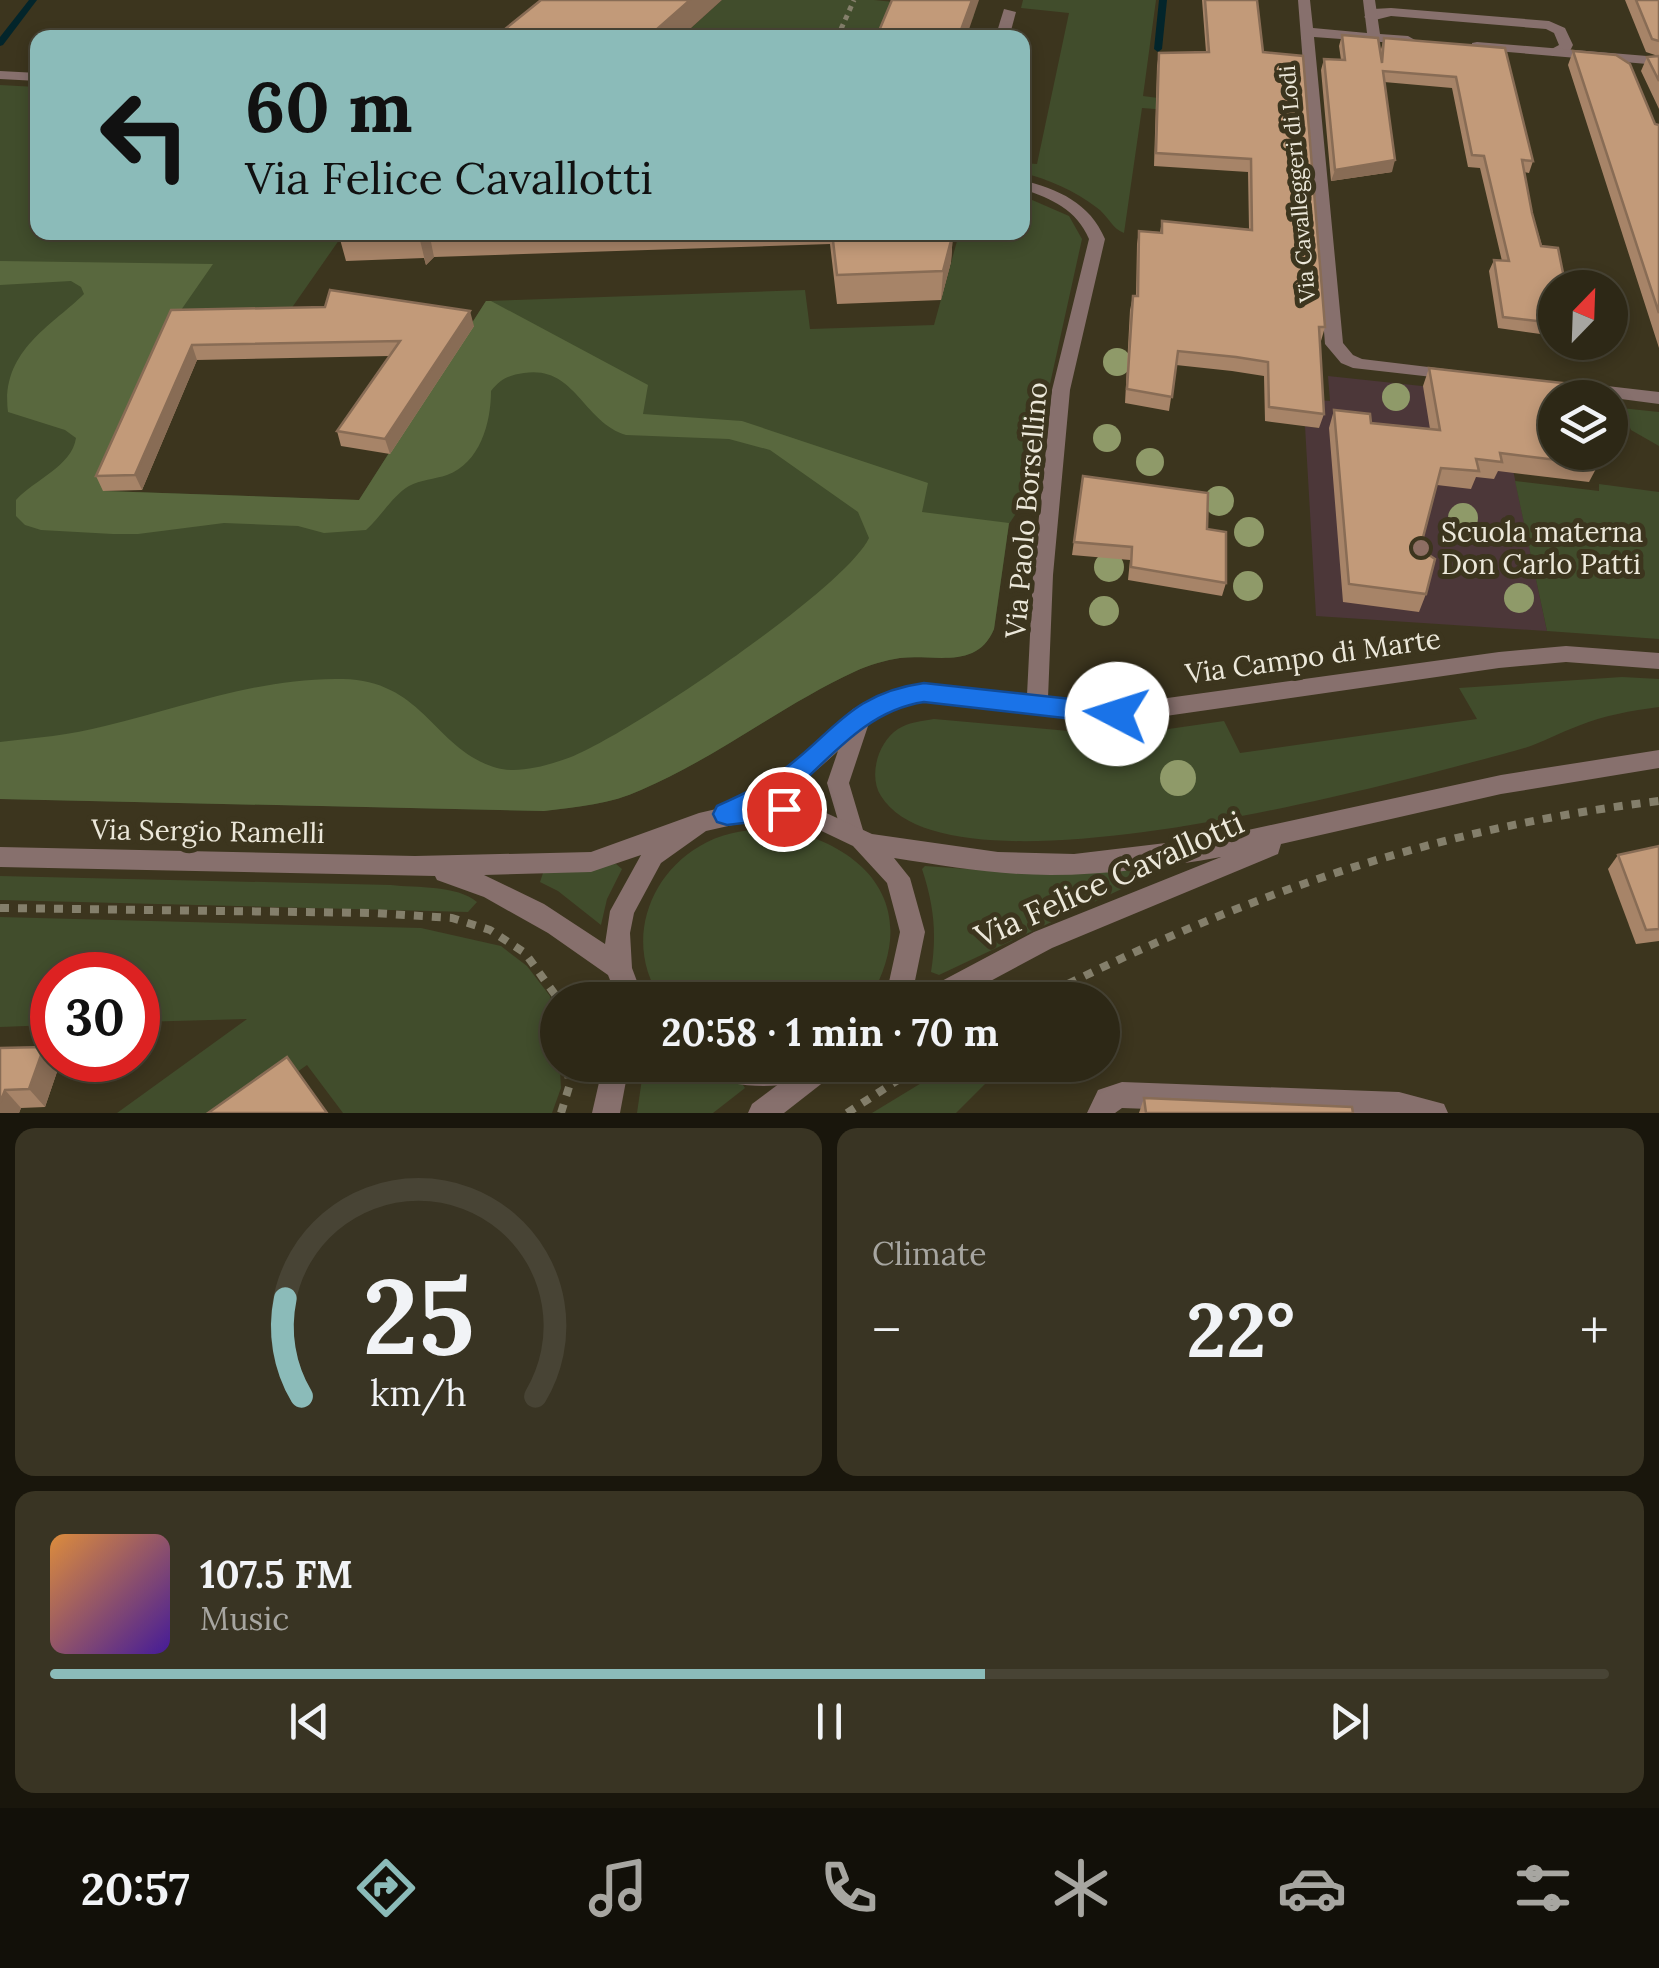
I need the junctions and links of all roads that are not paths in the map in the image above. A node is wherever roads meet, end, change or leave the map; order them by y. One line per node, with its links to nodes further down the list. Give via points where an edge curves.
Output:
1 (1304, 0): 6 (street, Via Cavalleggeri di Lodi)
2 (1369, 0): 4 (street)
3 (1008, 12): 5 (street)
4 (1372, 18): 7 (street); 10 (street, via 1383,11 1548,25 1560,31 1566,46)
5 (1004, 30)
6 (1307, 32): 7 (street); 17 (street, Via Cavalleggeri di Lodi, via 1334,344 1347,359 1375,368)
7 (1374, 38): 8 (street)
8 (1434, 42)
9 (1454, 44): 10 (street)
10 (1553, 52): 11 (street)
11 (1602, 56): 12 (street); 15 (street)
12 (1659, 61)
13 (0, 75): 14 (street)
14 (30, 77)
15 (1636, 77)
16 (1030, 187): 21 (street, Via Paolo Borsellino, via 1083,213 1097,238 1061,390)
17 (1469, 378)
18 (1628, 395): 19 (street)
19 (1659, 398)
20 (1659, 661): 21 (street, Via Campo di Marte, via 1566,654 1117,714)
21 (1038, 707): 22 (street, Via Campo di Marte, via 924,692 897,696)
22 (862, 714): 24 (street, Via Campo di Marte, via 783,784); 27 (street, via 838,784)
23 (1659, 759): 26 (street, Via Felice Cavallotti, via 1528,779)
24 (727, 814): 25 (street, Via Felice Cavallotti); 27 (street, Via Felice Cavallotti, via 784,809 819,816)
25 (694, 826): 29 (street, Via Sergio Ramelli, via 592,862); 30 (street, Via Felice Cavallotti, via 653,858 626,897)
26 (1319, 828): 27 (street, Via Felice Cavallotti, via 1165,856 1074,864 1011,864); 33 (street, Via Felice Cavallotti, via 1043,940)
27 (860, 837): 32 (street, via 892,867 907,896 914,926)
28 (0, 857): 29 (street, Via Sergio Ramelli)
29 (415, 866): 30 (street, Via Sergio Ramelli, via 500,890)
30 (618, 966): 31 (street, Via Felice Cavallotti)
31 (623, 982)
32 (906, 982)
33 (964, 982)
34 (612, 1082): 36 (street)
35 (803, 1082): 37 (street)
36 (606, 1113)
37 (762, 1113)
38 (1101, 1113): 39 (street, via 1108,1099 1122,1094 1398,1105)
39 (1434, 1113)

